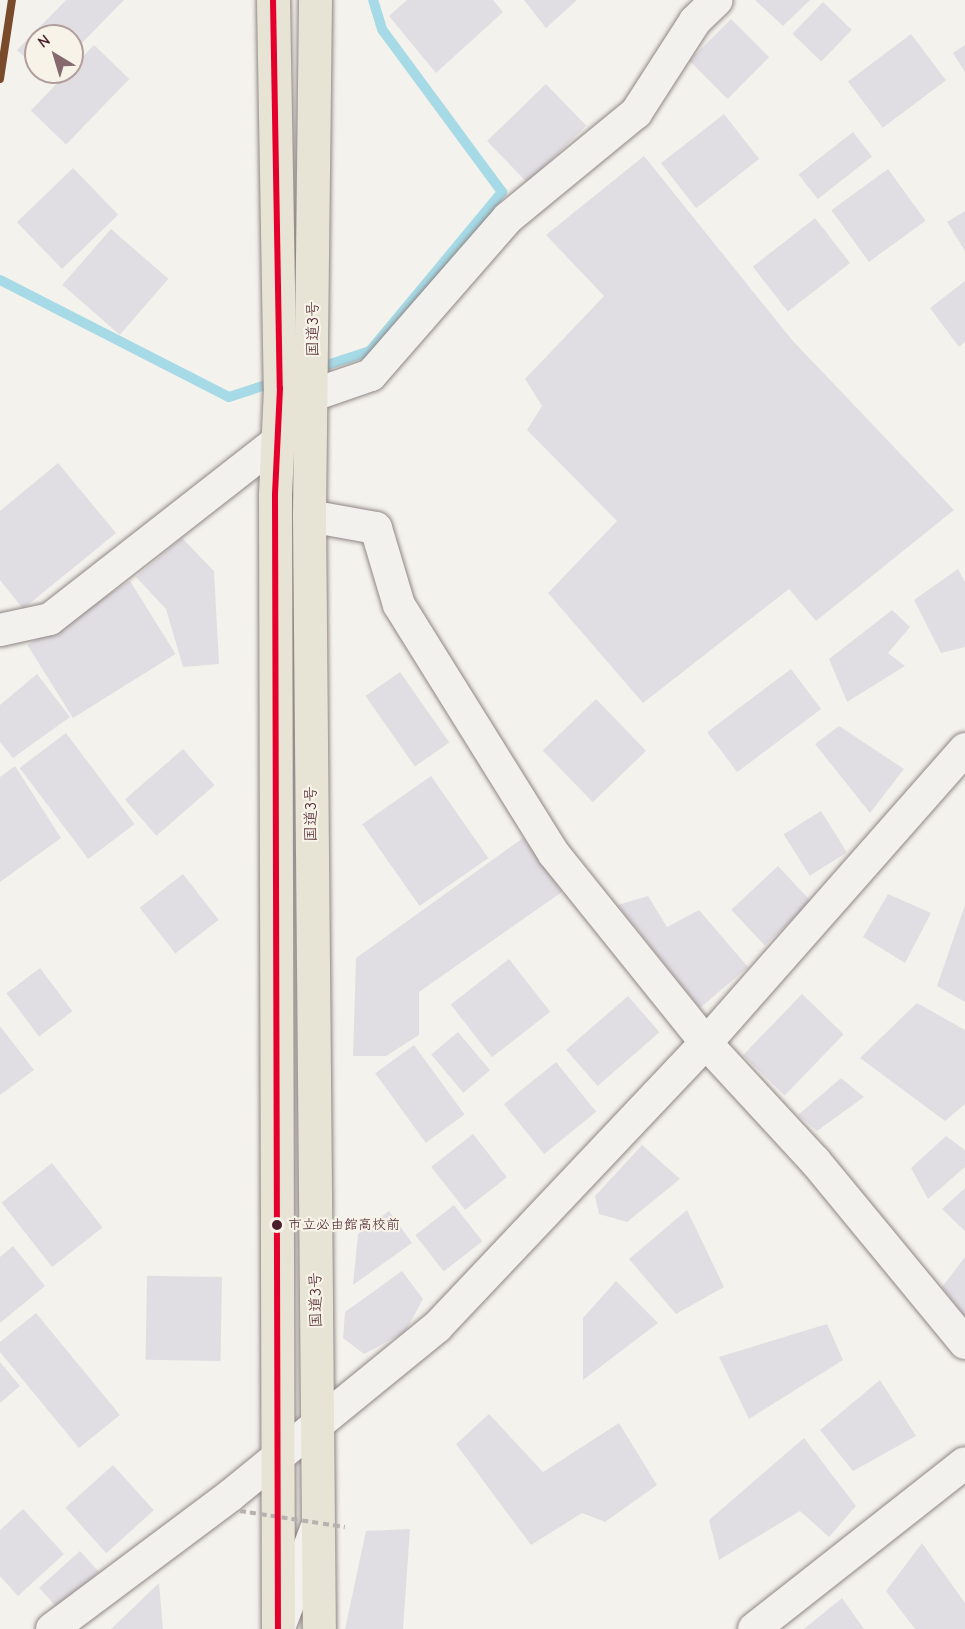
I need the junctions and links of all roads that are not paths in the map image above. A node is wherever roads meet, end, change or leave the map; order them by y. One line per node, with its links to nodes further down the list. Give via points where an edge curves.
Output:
1 (273, 0): 5 (highway, 国道3号)
2 (315, 0): 4 (highway, 国道3号)
3 (717, 0): 4 (street, via 695,21 636,112 508,218 371,375)
4 (313, 395): 6 (highway, 国道3号)
5 (280, 438): 7 (street, via 50,619); 12 (highway, 国道3号, via 275,495)
6 (309, 516): 9 (street, via 376,528 399,605 554,854); 11 (highway, 国道3号)
7 (0, 630)
8 (965, 749): 9 (street)
9 (706, 1043): 10 (street, via 815,1161); 11 (street, via 437,1327)
10 (965, 1343)
11 (318, 1421): 12 (street); 14 (highway, 国道3号)
12 (278, 1455): 15 (street); 16 (highway, 国道3号)
13 (965, 1463): 18 (street)
14 (331, 1527): 16 (street); 17 (highway, 国道3号)
15 (52, 1629)
16 (278, 1629)
17 (319, 1629)
18 (754, 1629)

